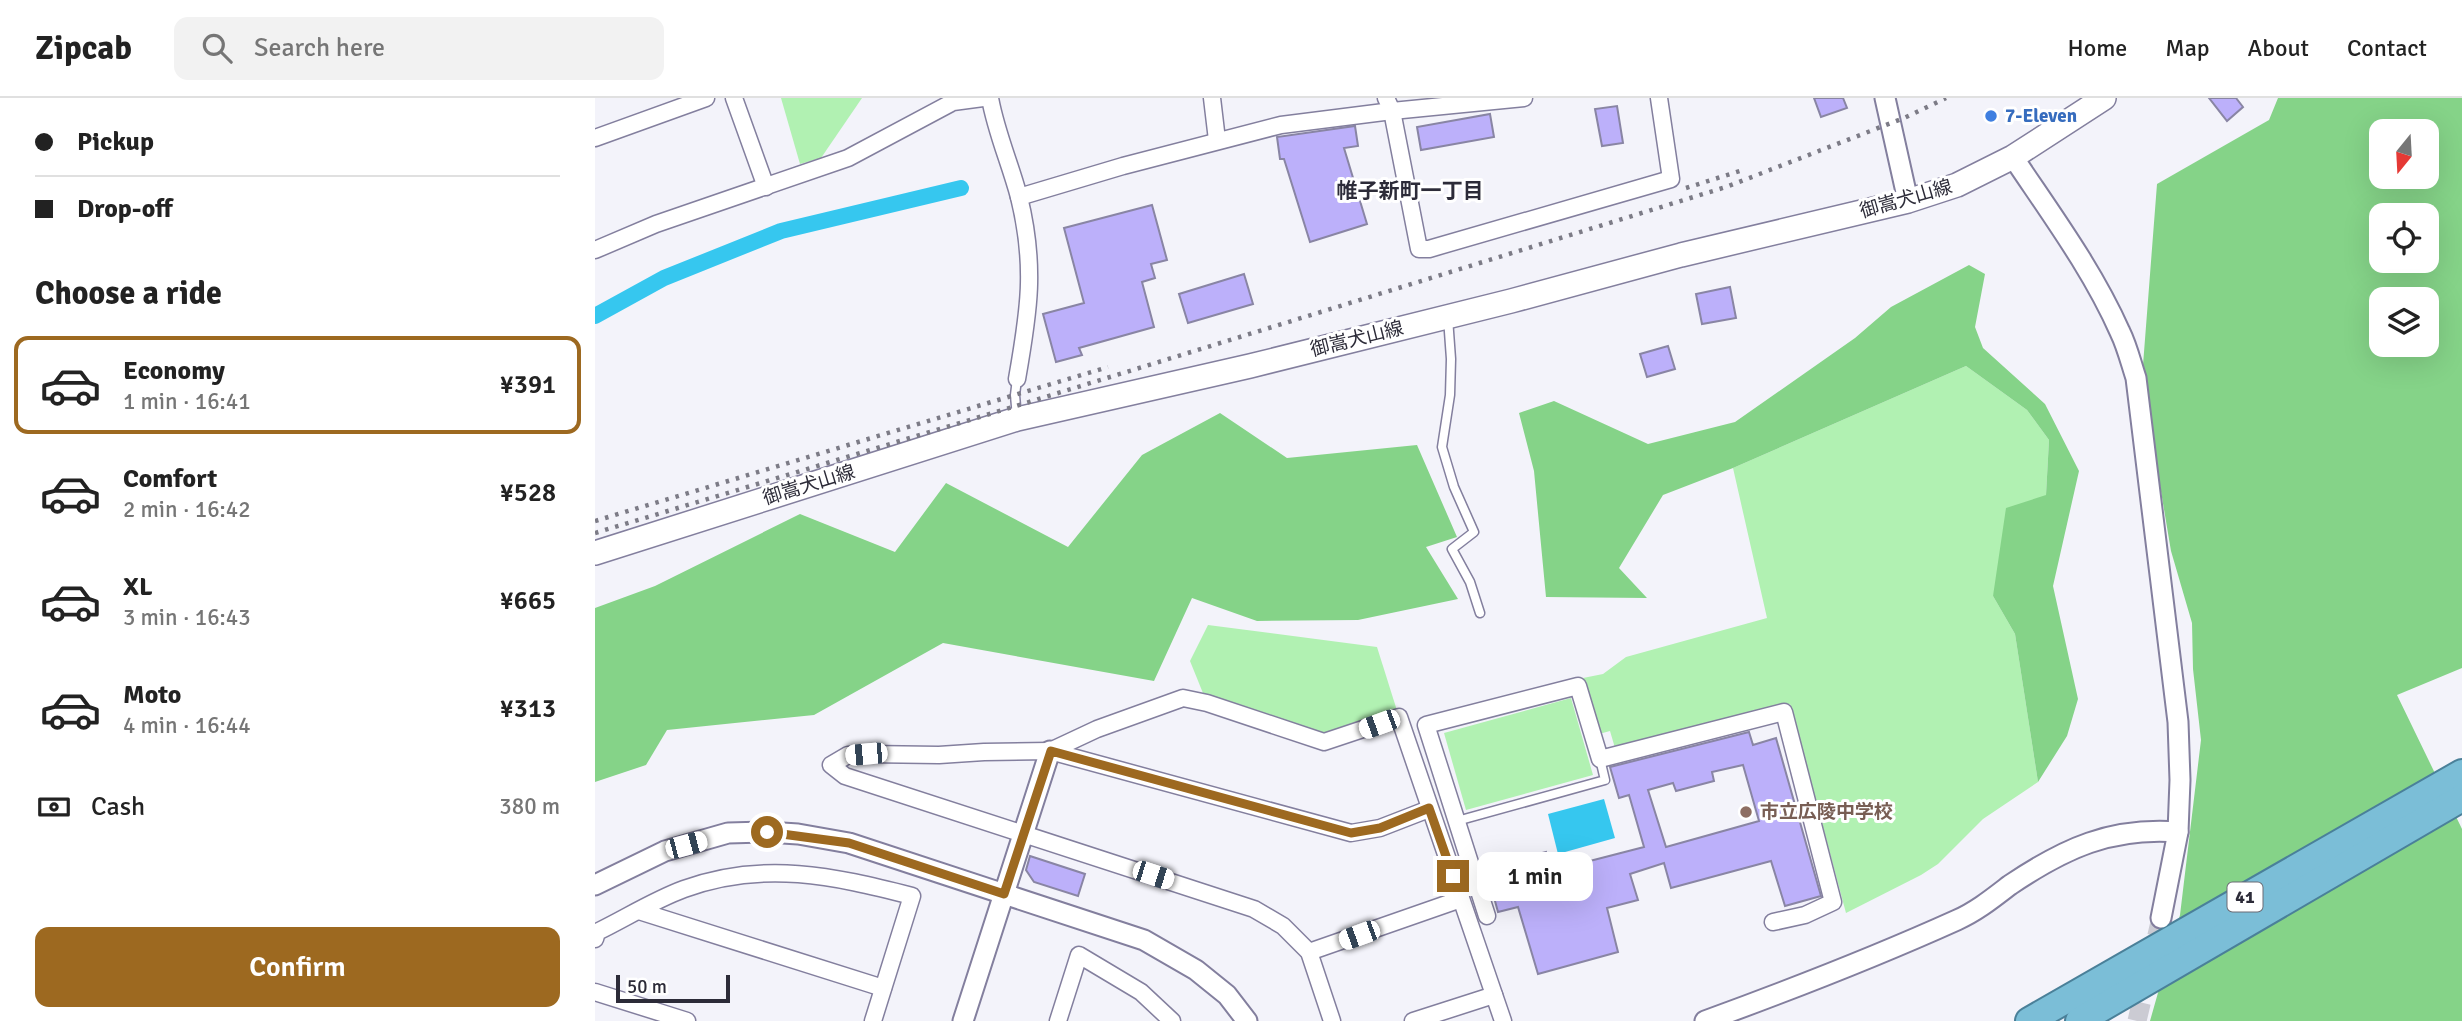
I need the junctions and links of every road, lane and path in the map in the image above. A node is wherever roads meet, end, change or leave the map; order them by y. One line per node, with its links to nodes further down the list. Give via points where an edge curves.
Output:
1 (706, 98): 11 (street)
2 (734, 98): 14 (street)
3 (983, 98): 14 (street, via 953,102 848,158)
4 (990, 98): 15 (street)
5 (1212, 98): 12 (street)
6 (1524, 98): 10 (street)
7 (1659, 98): 10 (street, via 1671,178 1429,249 1419,249)
8 (1885, 98): 16 (street)
9 (2105, 98): 13 (main road, 御嵩犬山線)
10 (1389, 104): 12 (street)
11 (595, 138)
12 (1217, 140): 15 (street)
13 (2013, 157): 16 (main road, 御嵩犬山線, via 1957,185); 29 (street, via 2099,290 2121,333 2136,378 2178,722)
14 (767, 187): 17 (street)
15 (1019, 197): 19 (street, via 1030,256 1030,288)
16 (1908, 201): 18 (main road, 御嵩犬山線)
17 (595, 250)
18 (1448, 316): 20 (main road, 御嵩犬山線); 22 (lane, via 1450,395 1442,447 1473,532 1452,549)
19 (1017, 379): 20 (lane)
20 (1017, 419): 21 (main road, 御嵩犬山線)
21 (595, 553)
22 (1480, 613)
23 (1051, 751): 27 (street, via 1351,833 1380,828); 27 (street, via 1184,698 1324,742 1399,717); 30 (street); 30 (street, via 848,755 831,765 845,776)
24 (1600, 759): 28 (lane, via 1605,780); 28 (street, via 1578,686 1426,725); 37 (street, via 1784,712 1833,902)
25 (2462, 772): 53 (highway, 41)
26 (2462, 800): 54 (highway, 41)
27 (1429, 808): 33 (street)
28 (1456, 821): 35 (street)
29 (2178, 832): 36 (street); 52 (street, via 2122,833 2084,844 2053,857 1959,919)
30 (1026, 833): 32 (street); 39 (street, via 1254,909 1283,926)
31 (595, 884): 32 (street, via 665,851 728,834 767,832 849,843)
32 (1004, 894): 45 (street); 48 (street, via 1156,946 1227,995)
33 (1461, 899): 39 (street); 42 (street)
34 (639, 911): 38 (street, via 597,932); 40 (street); 40 (street, via 684,889 763,873 822,875 912,896)
35 (1487, 916)
36 (2161, 918)
37 (1773, 922)
38 (595, 939)
39 (1309, 953): 49 (street)
40 (883, 988): 44 (street)
41 (595, 992): 43 (street)
42 (1494, 995): 50 (street); 51 (street)
43 (687, 1021)
44 (873, 1021)
45 (963, 1021)
46 (1058, 1021): 47 (street, via 1079,955 1141,992)
47 (1172, 1021)
48 (1247, 1021)
49 (1332, 1021)
50 (1413, 1021)
51 (1503, 1021)
52 (1705, 1021)
53 (2029, 1021)
54 (2079, 1021)

